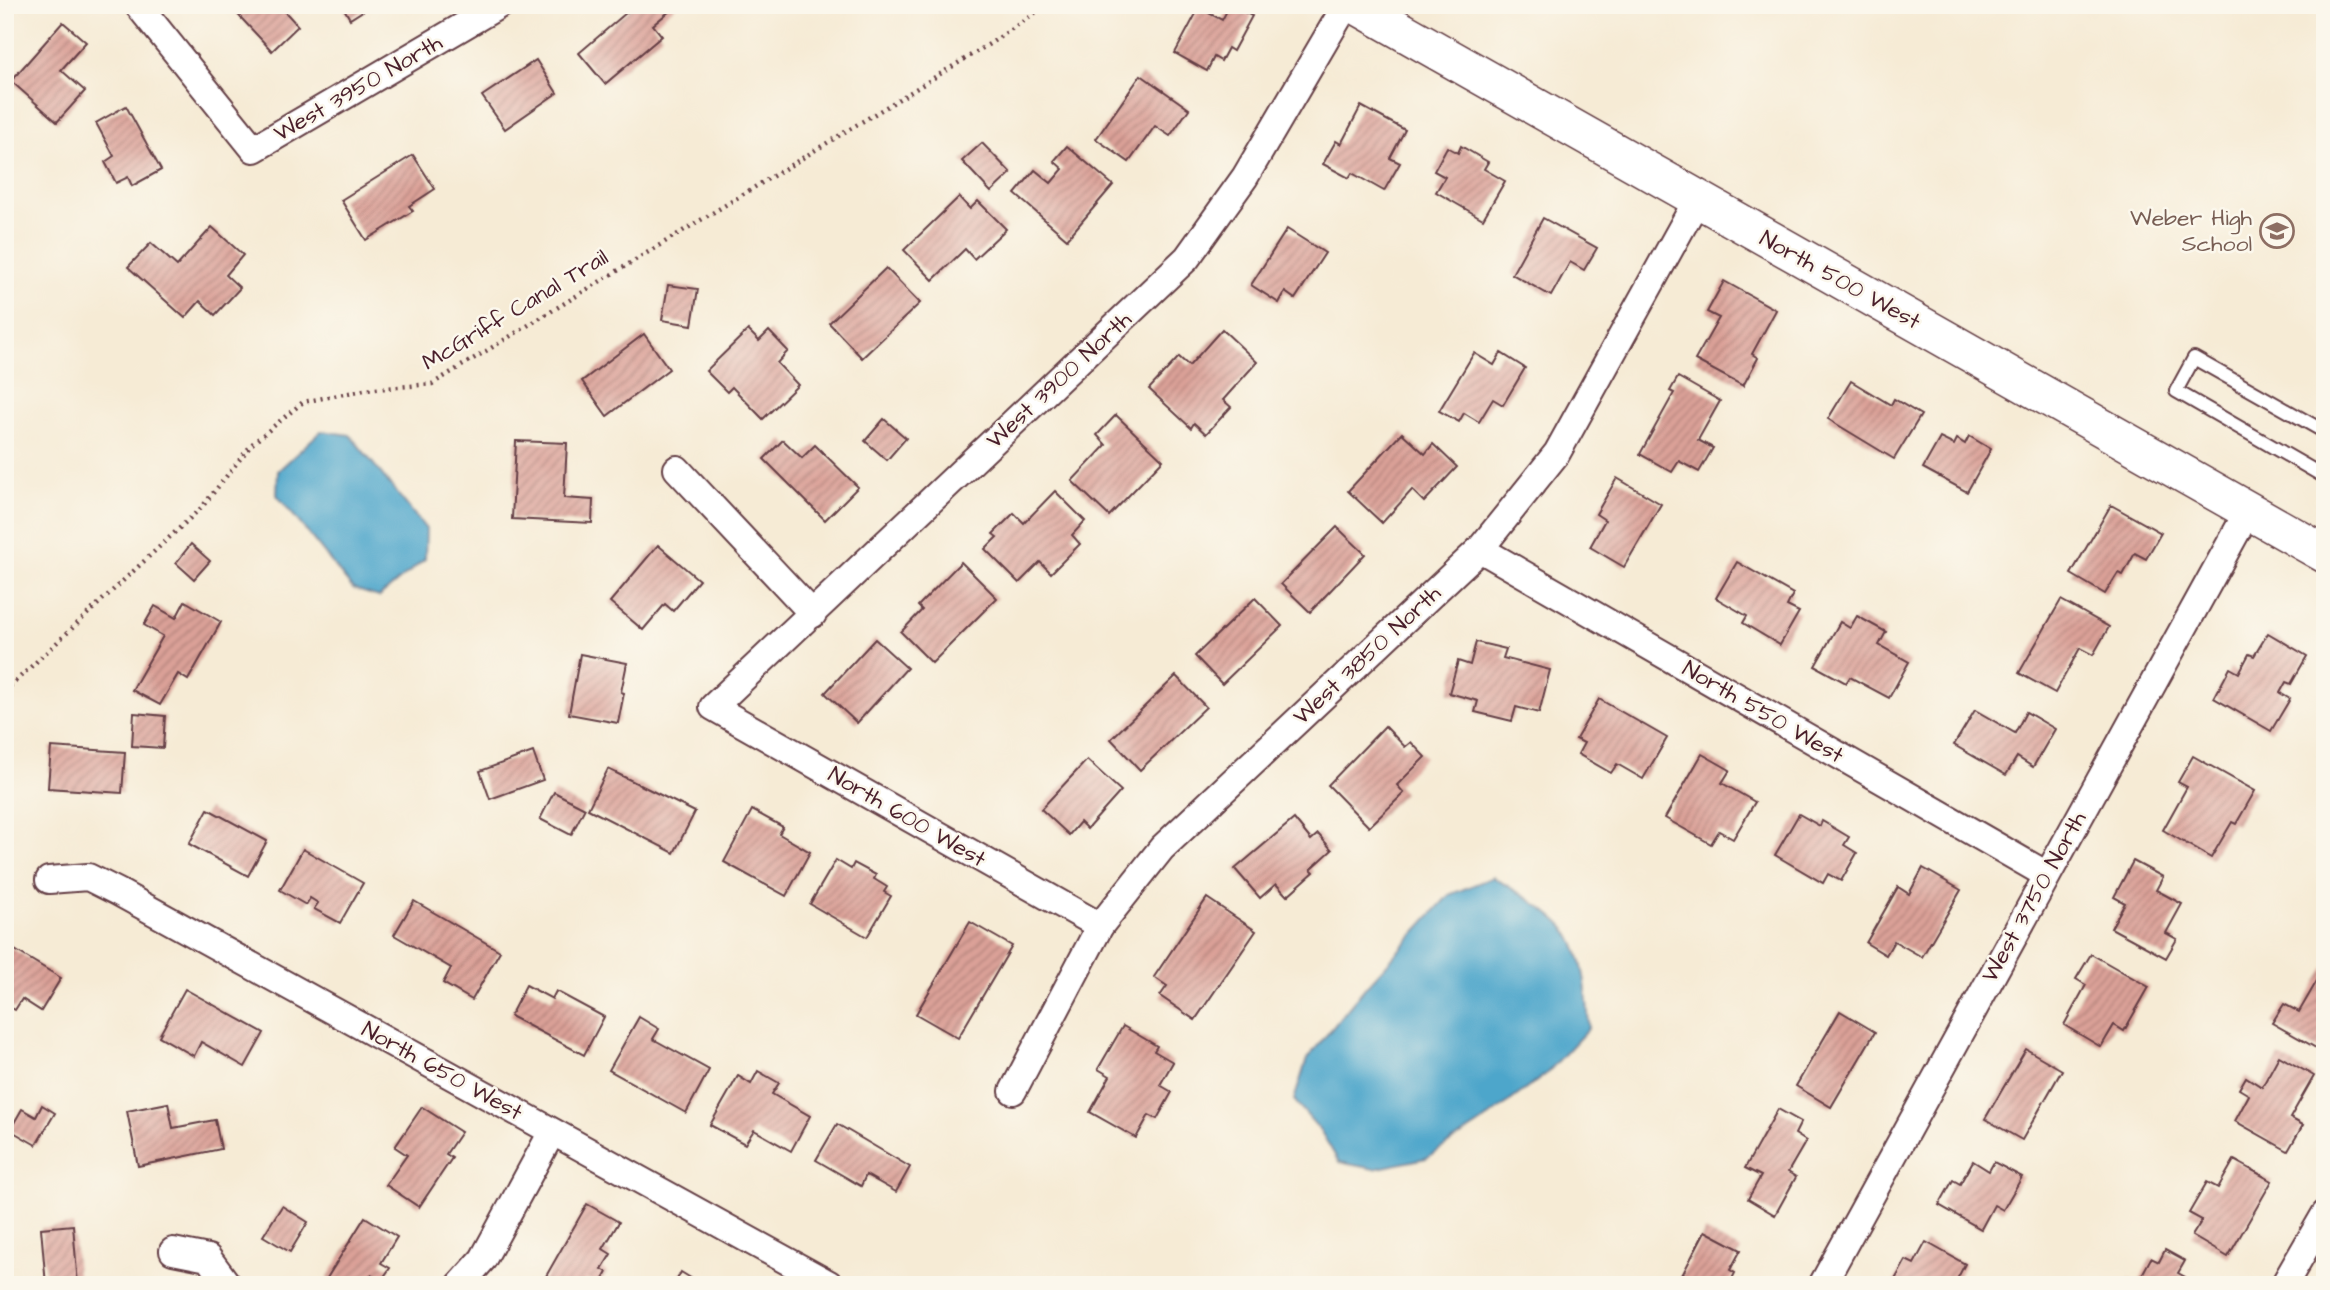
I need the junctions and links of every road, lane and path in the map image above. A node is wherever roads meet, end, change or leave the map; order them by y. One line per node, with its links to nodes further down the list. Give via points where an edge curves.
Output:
1 (138, 5): 2 (street, West 3950 North, via 254,149)
2 (499, 5)
3 (1047, 5): 14 (path, McGriff Canal Trail, via 432,384 303,402 252,444 202,507)
4 (1346, 5): 13 (street, West 3900 North, via 1245,177 1187,258)
5 (1356, 5): 6 (street, North 500 West)
6 (1697, 200): 10 (street, North 500 West); 11 (street, West 3850 North, via 1557,453)
7 (2325, 432): 9 (lane, via 2194,358 2176,391)
8 (677, 469): 13 (street)
9 (2325, 477)
10 (2248, 511): 12 (street, North 500 West); 16 (street, West 3750 North)
11 (1480, 549): 16 (street, North 550 West); 18 (street, West 3850 North, via 1162,848)
12 (2325, 554)
13 (813, 614): 15 (street, West 3900 North)
14 (5, 691)
15 (713, 708): 18 (street, North 600 West)
16 (2047, 874): 26 (street, West 3750 North)
17 (49, 880): 20 (street, North 650 West, via 88,877)
18 (1100, 926): 19 (street, West 3850 North)
19 (1013, 1091)
20 (552, 1132): 23 (street, North 650 West); 25 (street, via 484,1259)
21 (2325, 1214): 27 (street)
22 (173, 1251): 24 (street, via 208,1258)
23 (829, 1284)
24 (228, 1285)
25 (460, 1285)
26 (1822, 1285)
27 (2284, 1285)

